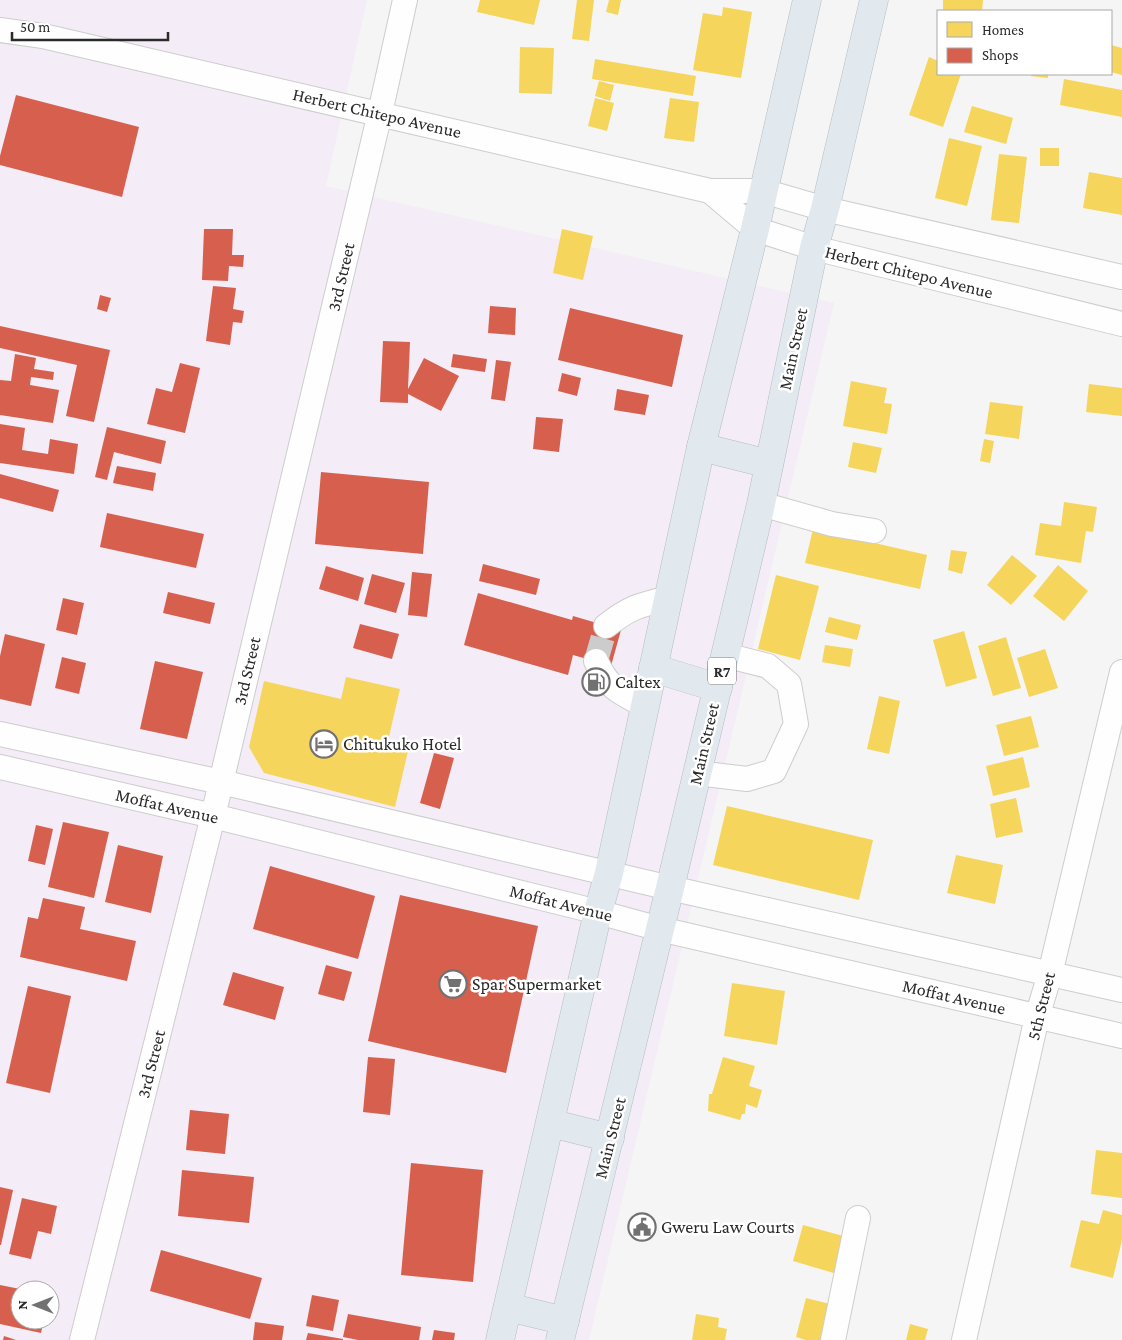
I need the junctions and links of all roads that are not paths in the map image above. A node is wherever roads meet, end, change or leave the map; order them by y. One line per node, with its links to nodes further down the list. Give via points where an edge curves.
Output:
1 (405, 0): 5 (street, 3rd Street)
2 (807, 0): 7 (highway)
3 (874, 0): 8 (highway, Main Street / R7)
4 (0, 30): 5 (street, Herbert Chitepo Avenue, via 43,36)
5 (380, 113): 6 (street, Herbert Chitepo Avenue); 28 (street, 3rd Street)
6 (710, 191): 7 (street, Herbert Chitepo Avenue); 9 (street, Herbert Chitepo Avenue)
7 (763, 191): 8 (street, Herbert Chitepo Avenue); 9 (highway)
8 (825, 208): 10 (highway, Main Street / R7); 11 (street, Herbert Chitepo Avenue)
9 (755, 229): 10 (street, Herbert Chitepo Avenue); 13 (highway)
10 (814, 248): 12 (street, Herbert Chitepo Avenue); 14 (highway, Main Street / R7)
11 (1122, 277)
12 (1122, 324)
13 (701, 447): 14 (highway); 17 (highway)
14 (769, 464): 15 (highway, Main Street / R7)
15 (761, 504): 16 (street, via 832,524); 19 (highway, Main Street / R7)
16 (874, 531)
17 (669, 598): 18 (street, via 638,605); 21 (highway)
18 (606, 626)
19 (726, 655): 23 (highway, Main Street / R7); 27 (street, via 768,666 789,684 796,724 774,771 747,779)
20 (596, 661): 24 (street, via 603,676 617,691)
21 (653, 668): 23 (highway); 24 (highway)
22 (1122, 672): 34 (street, 5th Street)
23 (718, 688): 27 (highway, Main Street / R7)
24 (644, 705): 30 (highway)
25 (0, 734): 28 (street, Moffat Avenue)
26 (0, 767): 29 (street, Moffat Avenue)
27 (697, 773): 31 (highway, Main Street / R7)
28 (221, 782): 29 (street, 3rd Street); 30 (street, Moffat Avenue)
29 (213, 816): 32 (street, Moffat Avenue); 43 (street, 3rd Street)
30 (608, 873): 31 (street, Moffat Avenue); 32 (highway)
31 (670, 888): 33 (highway, Main Street / R7); 34 (street, Moffat Avenue)
32 (598, 912): 33 (street, Moffat Avenue); 38 (highway)
33 (660, 929): 36 (street, Moffat Avenue); 39 (highway, Main Street / R7)
34 (1050, 974): 35 (street, Moffat Avenue); 36 (street, 5th Street)
35 (1122, 990)
36 (1037, 1017): 37 (street, Moffat Avenue); 46 (street, 5th Street)
37 (1122, 1036)
38 (550, 1122): 39 (highway); 41 (highway)
39 (610, 1138): 42 (highway, Main Street / R7)
40 (858, 1218): 45 (street)
41 (508, 1307): 42 (highway); 44 (highway)
42 (563, 1330)
43 (82, 1340)
44 (500, 1340)
45 (834, 1340)
46 (964, 1340)

